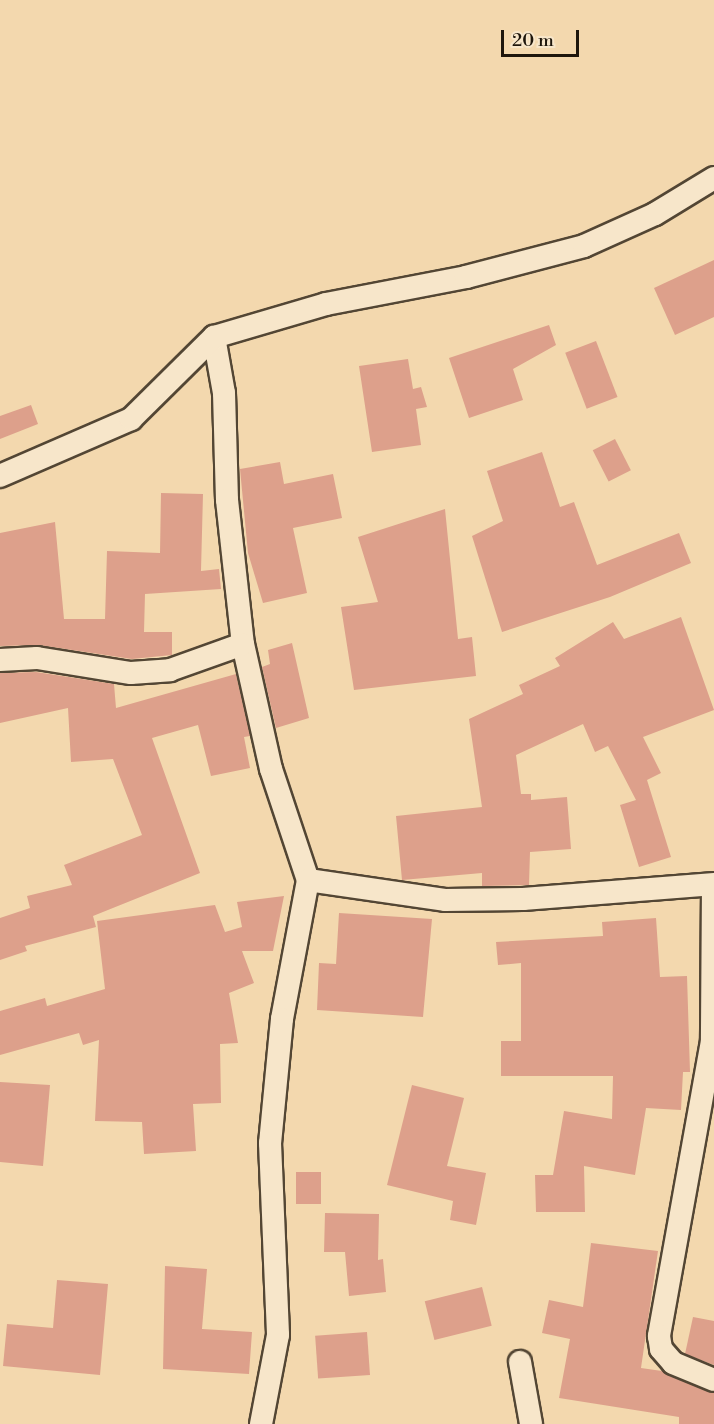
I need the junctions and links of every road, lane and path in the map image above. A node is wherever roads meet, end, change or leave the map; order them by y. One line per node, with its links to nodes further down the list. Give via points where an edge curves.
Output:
1 (714, 178): 2 (street, via 655,214 584,246 466,277 326,304)
2 (214, 337): 3 (street, via 131,419); 4 (street, via 224,393 227,500)
3 (0, 476)
4 (243, 644): 5 (street, via 170,670 130,673 37,658); 6 (street, via 271,769)
5 (0, 660)
6 (308, 880): 7 (street, via 445,900 523,899); 11 (street, via 282,1019 270,1143 278,1335)
7 (714, 885): 8 (street)
8 (709, 1093): 10 (street, via 659,1336 661,1349 673,1363)
9 (520, 1362): 12 (street)
10 (714, 1380)
11 (261, 1424)
12 (531, 1424)

